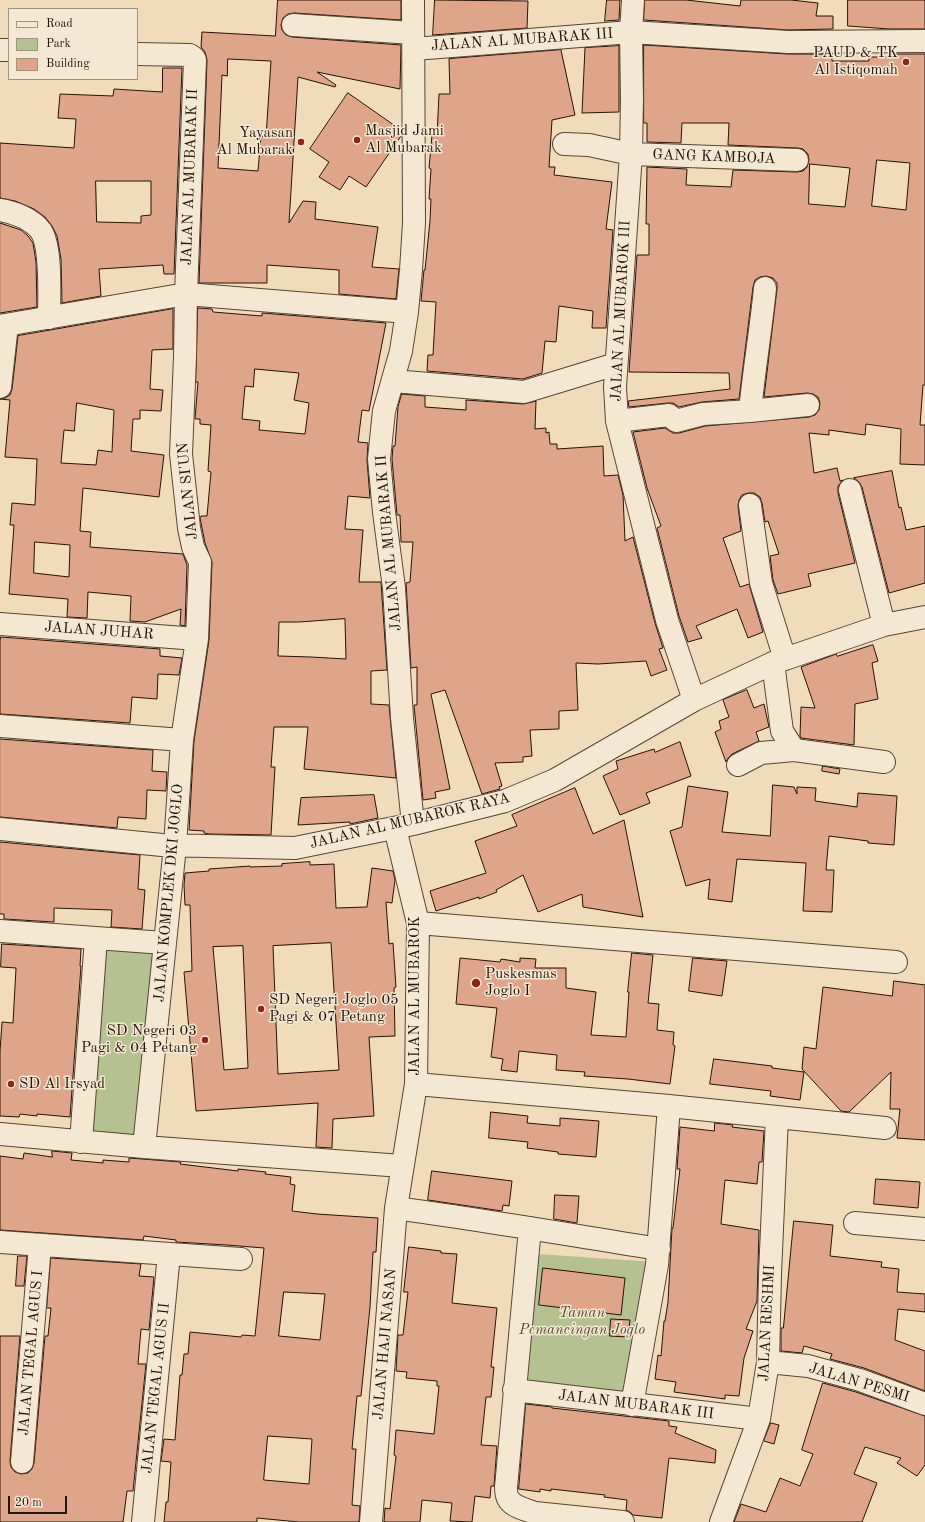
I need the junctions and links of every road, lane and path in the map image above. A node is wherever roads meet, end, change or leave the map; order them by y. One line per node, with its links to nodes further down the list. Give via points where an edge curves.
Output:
1 (413, 0): 5 (street, JALAN AL MUBARAK II)
2 (633, 0): 4 (street, JALAN AL MUBAROK III)
3 (293, 26): 5 (street, JALAN AL MUBARAK III)
4 (631, 32): 5 (street, JALAN AL MUBARAK III); 6 (street, JALAN AL MUBARAK III, via 788,42); 9 (street, JALAN AL MUBAROK III)
5 (414, 41): 14 (street, JALAN AL MUBARAK II, via 414,223)
6 (925, 41)
7 (138, 54): 13 (street, JALAN AL MUBARAK II, via 190,55 195,60)
8 (564, 144): 9 (street, GANG KAMBOJA, via 589,145)
9 (631, 154): 10 (street, GANG KAMBOJA); 17 (street, JALAN AL MUBAROK III)
10 (797, 160)
11 (0, 210): 15 (street, via 31,222 45,239)
12 (765, 288): 21 (street)
13 (186, 294): 14 (street); 15 (street); 28 (street, JALAN SI'UN, via 186,357 180,454 189,528 193,547 200,562)
14 (407, 312): 18 (street, JALAN AL MUBARAK II)
15 (49, 318): 16 (street)
16 (3, 325): 19 (street)
17 (616, 364): 18 (street, via 524,392); 22 (street, JALAN AL MUBAROK III)
18 (393, 381): 36 (street, JALAN AL MUBARAK II, via 384,411 379,459 394,588 402,718)
19 (0, 387)
20 (808, 405): 21 (street)
21 (750, 411): 22 (street, via 703,414 676,421 669,415)
22 (616, 421): 30 (street, JALAN AL MUBAROK III, via 667,620)
23 (850, 490): 27 (street)
24 (750, 505): 29 (street, via 761,583)
25 (925, 617): 27 (street, JALAN AL MUBAROK RAYA)
26 (0, 624): 28 (street, JALAN JUHAR)
27 (884, 625): 29 (street, JALAN AL MUBAROK RAYA)
28 (197, 639): 32 (street, JALAN KOMPLEK DKI JOGLO)
29 (779, 661): 30 (street, JALAN AL MUBAROK RAYA); 33 (street, via 782,731)
30 (694, 700): 36 (street, JALAN AL MUBAROK RAYA, via 555,780 505,801)
31 (0, 726): 32 (street)
32 (182, 740): 38 (street, JALAN KOMPLEK DKI JOGLO)
33 (794, 750): 34 (street); 35 (street, via 761,753)
34 (884, 762)
35 (738, 765)
36 (404, 826): 38 (street, JALAN AL MUBAROK RAYA, via 295,848); 39 (street, JALAN AL MUBAROK)
37 (0, 830): 38 (street, JALAN AL MUBAROK RAYA)
38 (175, 846): 42 (street, JALAN KOMPLEK DKI JOGLO)
39 (418, 923): 43 (street); 44 (street, JALAN AL MUBAROK)
40 (0, 931): 41 (street)
41 (96, 938): 42 (street); 49 (street)
42 (164, 943): 50 (street, JALAN KOMPLEK DKI JOGLO)
43 (896, 962)
44 (416, 1084): 45 (street); 51 (street, JALAN AL MUBAROK)
45 (669, 1106): 46 (street); 58 (street)
46 (777, 1117): 47 (street); 61 (street, JALAN RESHMI)
47 (885, 1128)
48 (0, 1134): 49 (street)
49 (81, 1142): 50 (street)
50 (144, 1148): 51 (street)
51 (402, 1166): 52 (street, JALAN HAJI NASAN)
52 (396, 1208): 54 (street); 68 (street, JALAN HAJI NASAN)
53 (855, 1223): 55 (street)
54 (530, 1228): 58 (street); 62 (street)
55 (925, 1228)
56 (0, 1242): 57 (street)
57 (40, 1245): 59 (street); 66 (street, JALAN TEGAL AGUS I)
58 (659, 1248): 64 (street)
59 (169, 1254): 60 (street); 67 (street, JALAN TEGAL AGUS II)
60 (241, 1259)
61 (768, 1362): 63 (street, JALAN PESMI, via 808,1366 860,1380); 65 (street, JALAN RESHMI)
62 (514, 1390): 64 (street, JALAN MUBARAK III); 69 (street, via 506,1487 509,1500 535,1513)
63 (925, 1404)
64 (632, 1405): 65 (street, JALAN MUBARAK III)
65 (759, 1419): 70 (street, JALAN RESHMI)
66 (22, 1462)
67 (143, 1522)
68 (371, 1522)
69 (623, 1522)
70 (721, 1522)

